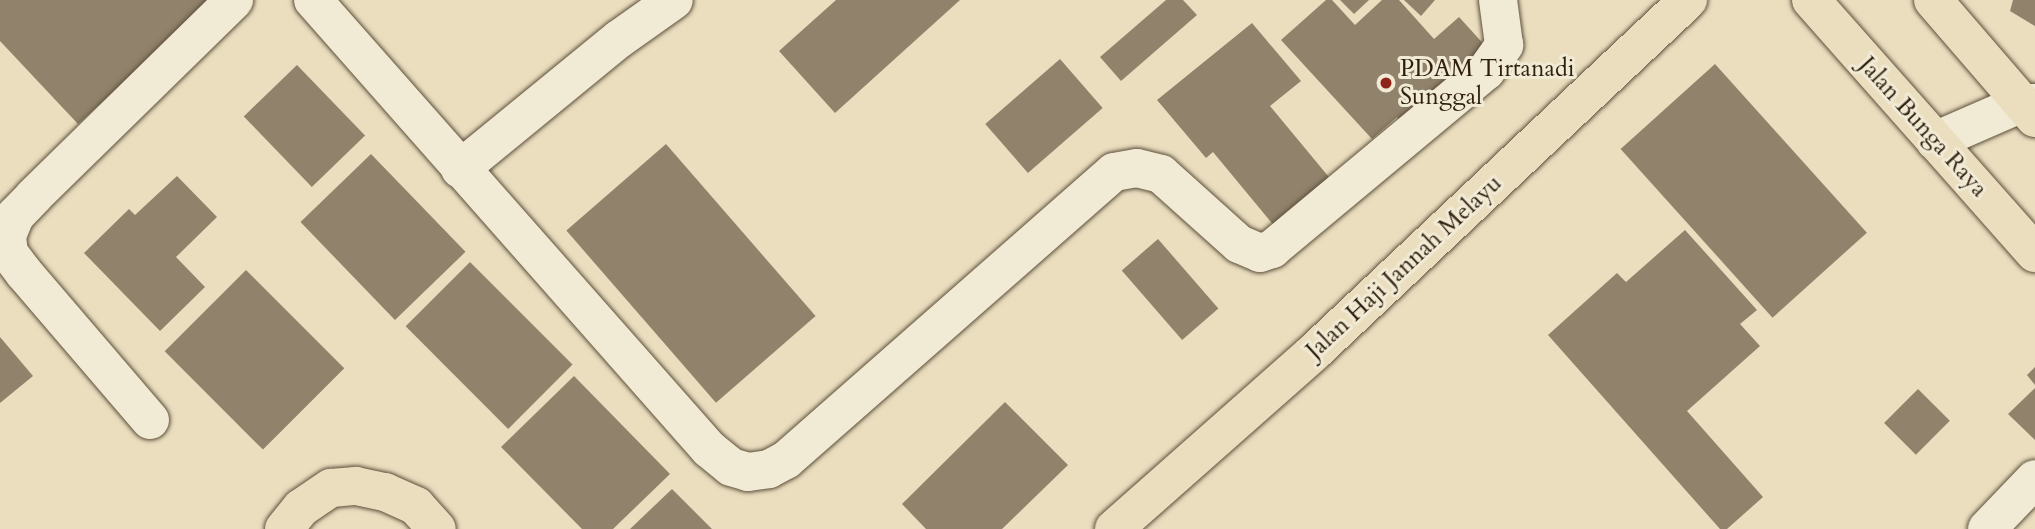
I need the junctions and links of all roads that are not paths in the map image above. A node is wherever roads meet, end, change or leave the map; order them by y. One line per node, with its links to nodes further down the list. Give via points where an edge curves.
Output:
1 (234, 0): 12 (street, via 34,196 15,216 7,236 9,253 24,273)
2 (313, 0): 10 (street)
3 (674, 0): 10 (street)
4 (1498, 0): 10 (street, via 1504,45 1486,71 1272,249 1260,253 1239,244 1161,174 1137,167 1114,172 786,460 769,469 748,472 731,467 709,449)
5 (1688, 0): 16 (main road, Jalan Haji Jannah Melayu, via 1313,353)
6 (1811, 0): 9 (main road, Jalan Bunga Raya)
7 (1933, 0): 8 (main road)
8 (2031, 108): 9 (street)
9 (1936, 141): 11 (main road, Jalan Bunga Raya)
10 (460, 169)
11 (2035, 253)
12 (150, 420)
13 (2035, 479): 17 (street)
14 (284, 529): 15 (main road, via 301,509 331,488 356,486 416,506)
15 (437, 529)
16 (1114, 529)
17 (1987, 529)

